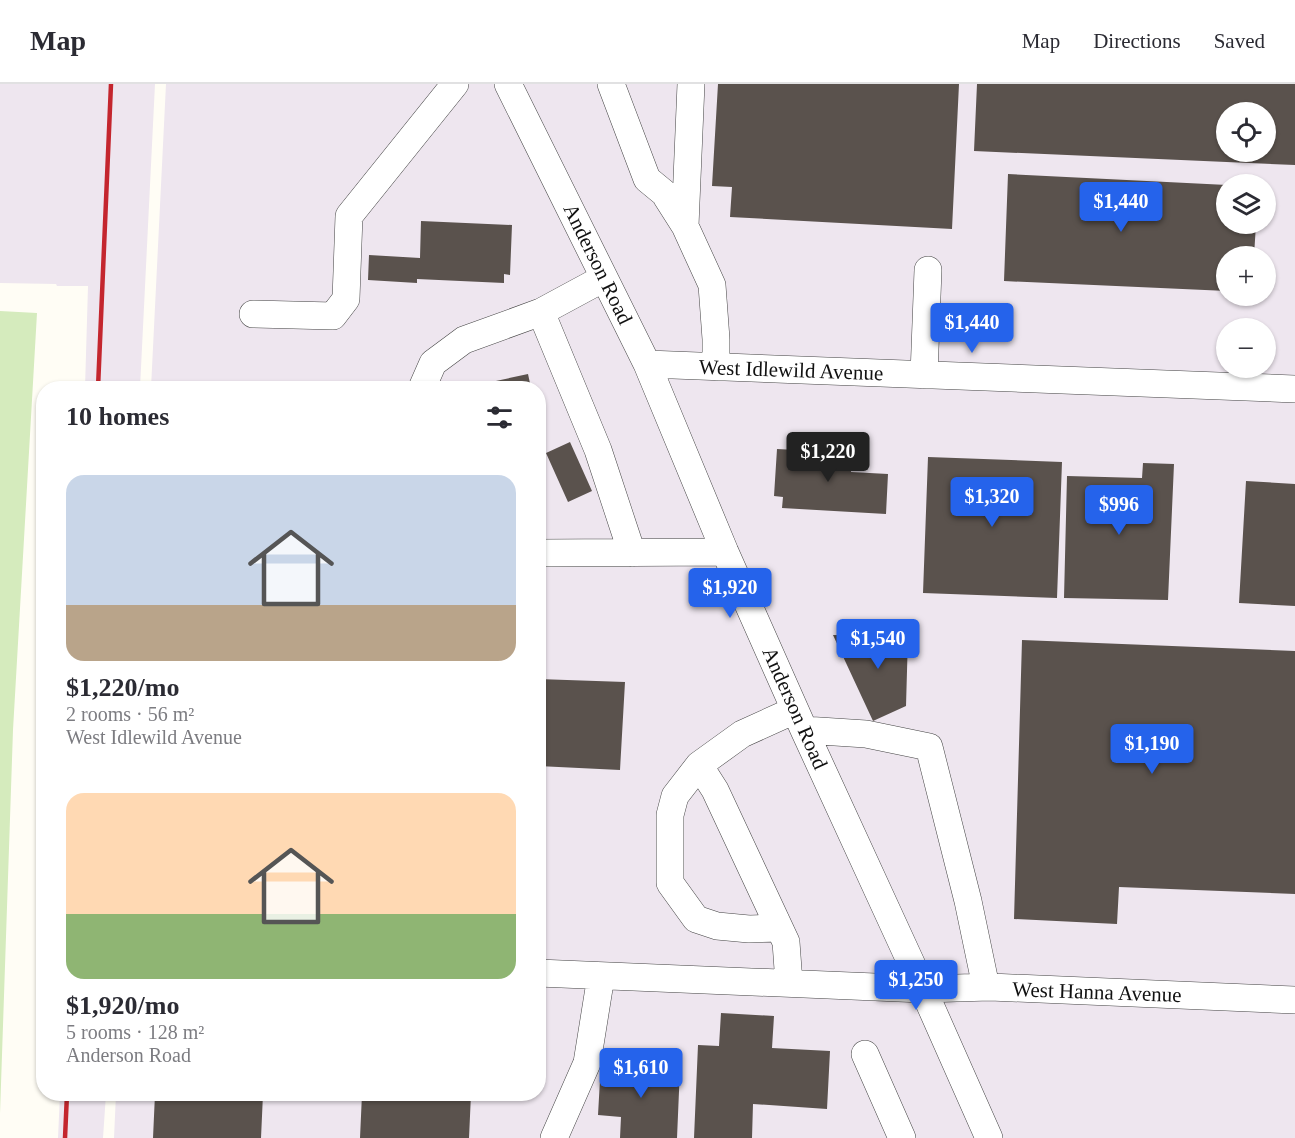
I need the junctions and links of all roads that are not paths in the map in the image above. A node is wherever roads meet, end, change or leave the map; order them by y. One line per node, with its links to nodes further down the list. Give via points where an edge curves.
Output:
1 (455, 84): 9 (street, via 349,216 346,299 333,316)
2 (508, 84): 7 (street, Anderson Road)
3 (611, 84): 5 (street, via 647,179 664,193)
4 (691, 84): 5 (street)
5 (685, 226): 11 (street, via 712,285)
6 (928, 270): 12 (street)
7 (604, 278): 8 (street); 10 (street, Anderson Road)
8 (541, 312): 13 (street, via 464,340 432,363); 17 (street, via 598,450)
9 (253, 314)
10 (647, 364): 11 (street, West Idlewild Avenue); 15 (street, Anderson Road)
11 (716, 367): 12 (street, West Idlewild Avenue)
12 (924, 375): 14 (street, West Idlewild Avenue)
13 (425, 381)
14 (1295, 389)
15 (725, 552): 17 (street); 18 (street, Anderson Road)
16 (546, 553): 17 (street)
17 (632, 553)
18 (800, 720): 19 (street, via 742,734); 24 (street, via 929,747); 25 (street, Anderson Road)
19 (699, 765): 20 (street, via 715,790); 20 (street, via 675,796 670,816 670,884 696,919 717,926)
20 (779, 928): 23 (street, via 786,942)
21 (546, 973): 22 (street, West Hanna Avenue)
22 (600, 975): 23 (street, West Hanna Avenue); 28 (street, via 587,1063)
23 (789, 983): 25 (street, West Hanna Avenue)
24 (986, 987): 25 (street, West Hanna Avenue); 26 (street, West Hanna Avenue)
25 (923, 989): 30 (street, Anderson Road)
26 (1295, 1000)
27 (866, 1054): 29 (street)
28 (554, 1138)
29 (902, 1138)
30 (989, 1138)

